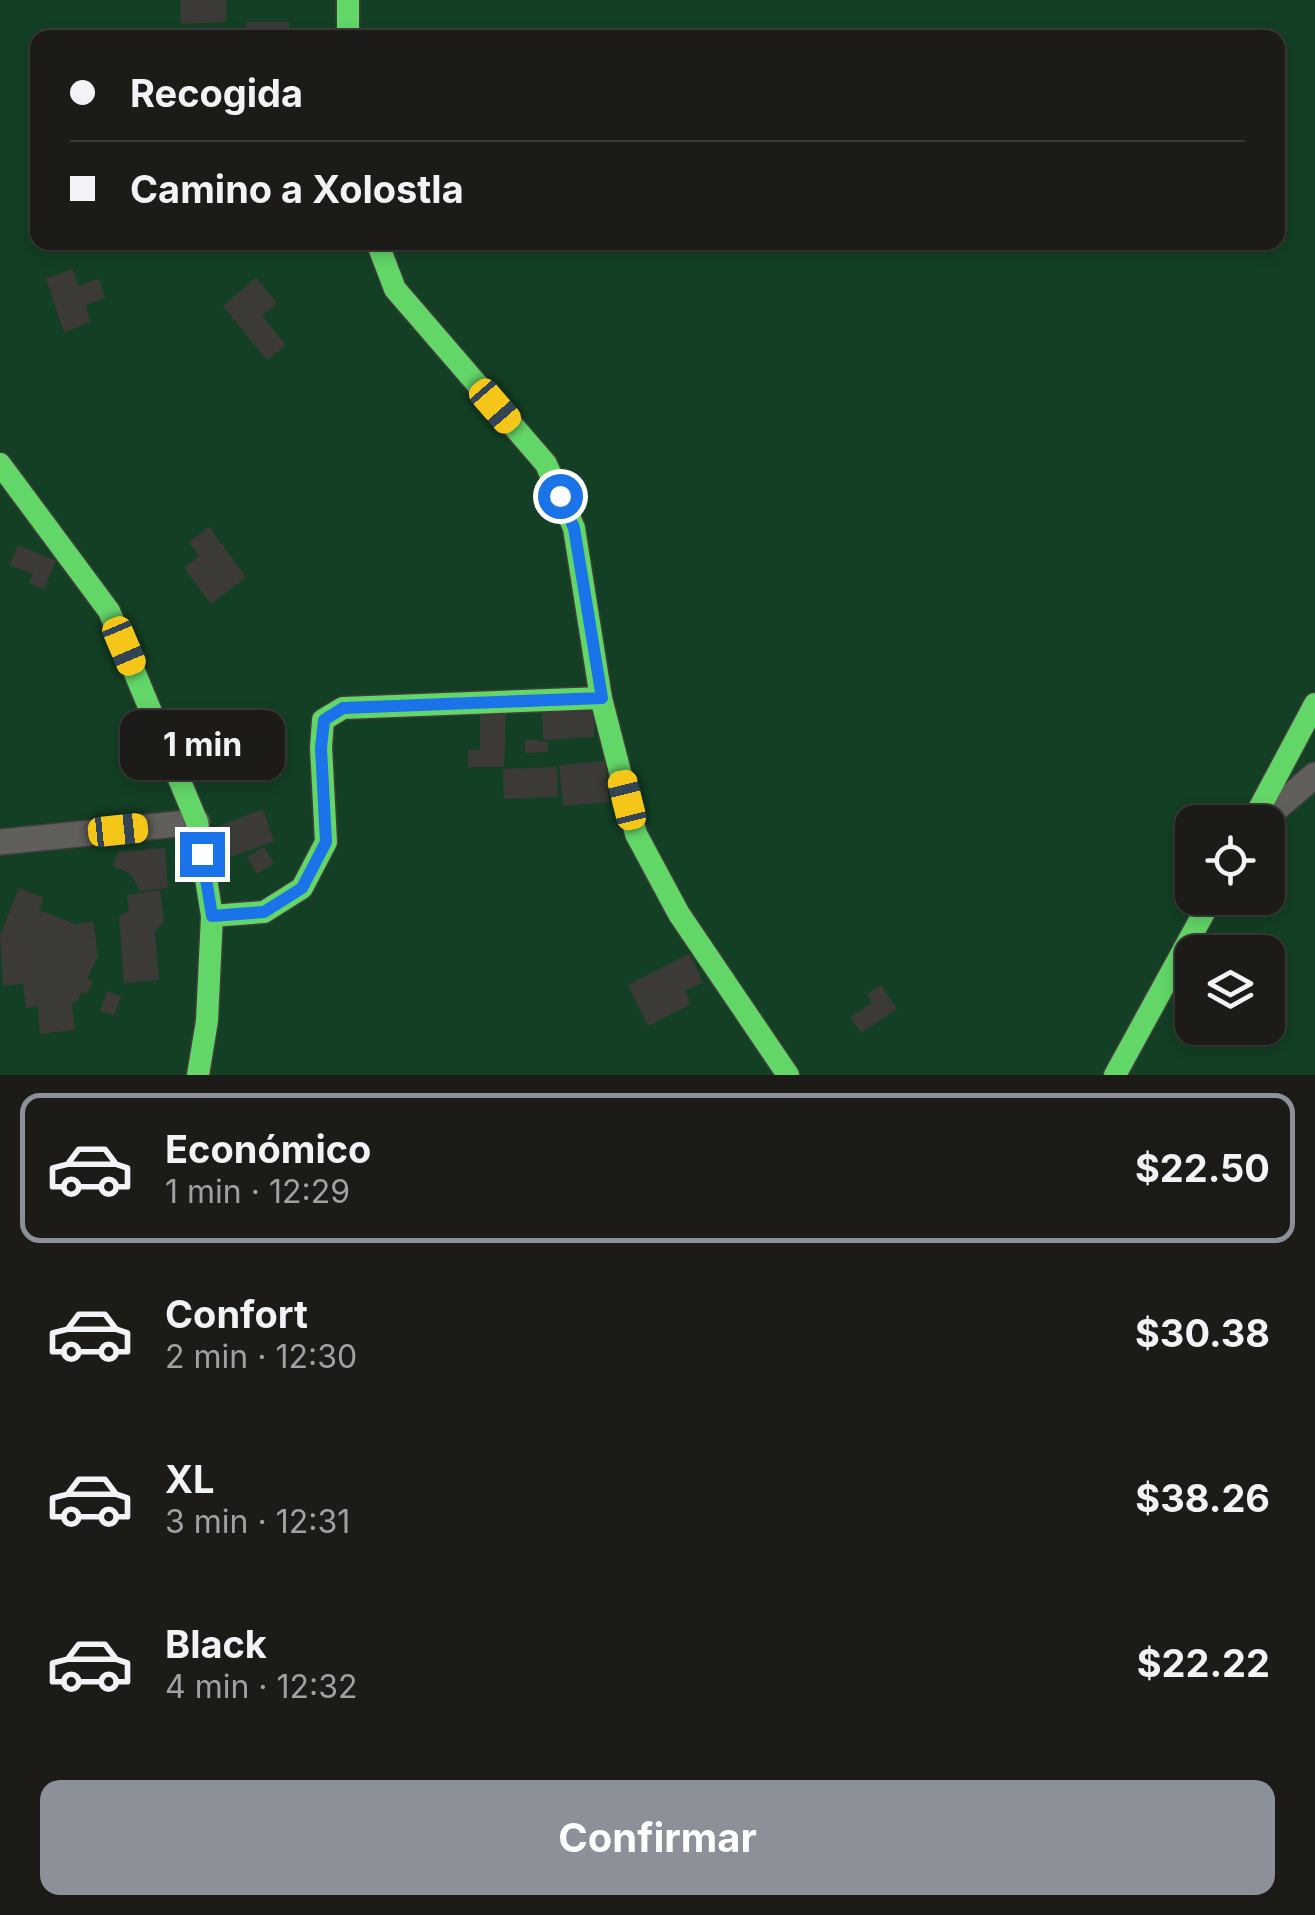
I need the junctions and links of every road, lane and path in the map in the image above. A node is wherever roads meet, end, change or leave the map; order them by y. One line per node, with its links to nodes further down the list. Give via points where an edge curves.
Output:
1 (348, 0): 2 (street)
2 (348, 30)
3 (380, 250): 5 (street, via 394,289 546,464 574,528)
4 (0, 464): 10 (street, via 109,610)
5 (602, 698): 13 (street, via 343,708 324,720 326,842 302,888 264,912); 15 (street, via 636,834 678,914)
6 (1315, 704): 8 (street)
7 (1315, 775): 9 (street)
8 (1264, 805)
9 (1277, 805)
10 (197, 822): 11 (street); 13 (street)
11 (0, 842)
12 (1203, 915): 16 (street)
13 (212, 916): 14 (street)
14 (198, 1075)
15 (788, 1075)
16 (1115, 1075)

